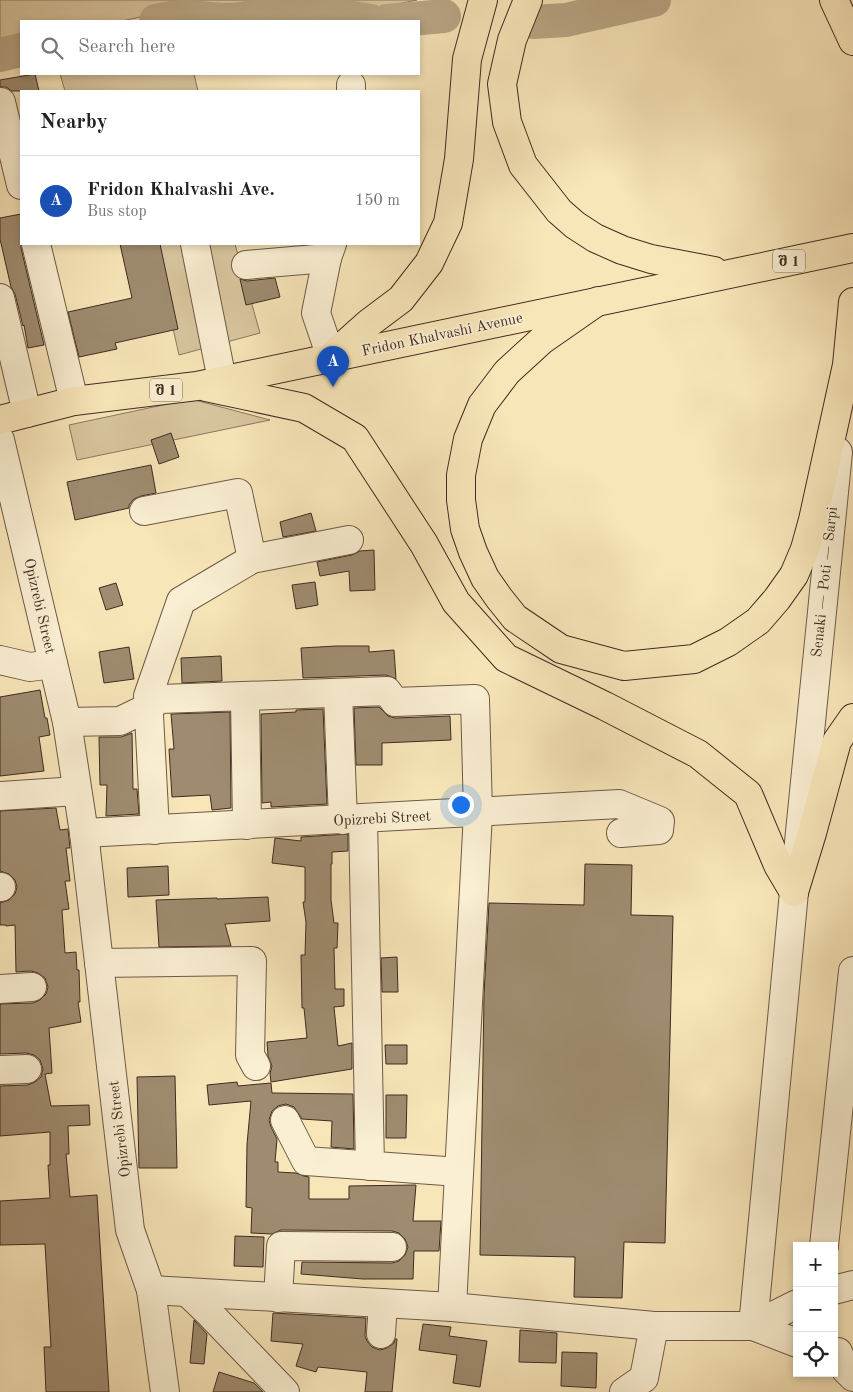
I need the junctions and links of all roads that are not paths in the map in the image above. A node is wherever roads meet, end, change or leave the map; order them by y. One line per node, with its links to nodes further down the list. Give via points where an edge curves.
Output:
1 (483, 0): 16 (highway, via 467,59 458,159 448,223 429,263 401,299)
2 (528, 0): 12 (highway, via 512,40 502,84 507,122 523,165 559,211 595,238 622,250)
3 (834, 0): 4 (highway)
4 (853, 41)
5 (1, 102): 6 (street)
6 (20, 181)
7 (36, 245): 20 (street)
8 (195, 245): 18 (street)
9 (853, 248): 12 (highway, Fridon Khalvashi Avenue / შ 1)
10 (330, 251): 11 (street); 16 (street, via 316,313)
11 (257, 257)
12 (725, 274): 14 (highway, Fridon Khalvashi Avenue / შ 1)
13 (0, 298): 21 (street)
14 (598, 301): 16 (highway, Fridon Khalvashi Avenue / შ 1); 17 (highway, via 542,340 508,372 482,405 468,439 461,475 461,500 465,529 473,552 485,578 515,618 561,649 624,666 694,659 728,642 758,621 778,599 794,575 805,549)
15 (853, 302): 17 (highway, Senaki — Poti — Sarpi)
16 (331, 357): 18 (highway, Fridon Khalvashi Avenue / შ 1)
17 (846, 366): 19 (highway); 42 (street, Senaki — Poti — Sarpi)
18 (210, 383): 20 (highway, Fridon Khalvashi Avenue / შ 1); 42 (highway, via 304,408 355,438 424,544 456,602 506,658 698,754 748,794 778,865)
19 (853, 394)
20 (74, 401): 21 (highway, Fridon Khalvashi Avenue / შ 1)
21 (27, 413): 22 (highway, Fridon Khalvashi Avenue / შ 1)
22 (0, 420)
23 (0, 440): 28 (street, Opizrebi Street)
24 (144, 511): 26 (street, via 238,492)
25 (349, 540): 26 (street)
26 (252, 559): 31 (street, via 181,601 148,696)
27 (0, 660): 28 (street, via 30,667)
28 (54, 664): 33 (street, Opizrebi Street)
29 (338, 693): 30 (street); 36 (street, via 387,691 395,702 475,699); 37 (street)
30 (245, 697): 31 (street, via 160,699); 38 (street)
31 (149, 707): 33 (street, via 120,721); 39 (street)
32 (853, 718): 42 (highway, via 837,740)
33 (67, 722): 34 (street, Opizrebi Street)
34 (77, 792): 35 (street); 40 (street, Opizrebi Street)
35 (0, 796)
36 (478, 813): 37 (street, Opizrebi Street); 41 (street, Opizrebi Street, via 619,804 660,821 659,830); 52 (street)
37 (353, 819): 38 (street, Opizrebi Street); 51 (street)
38 (247, 825): 39 (street, Opizrebi Street)
39 (155, 830): 40 (street, Opizrebi Street)
40 (84, 833): 43 (street, Opizrebi Street)
41 (621, 833)
42 (794, 892): 64 (street, Senaki — Poti — Sarpi)
43 (99, 963): 47 (street, via 252,961 250,1055); 57 (street, Opizrebi Street, via 130,1230)
44 (853, 971): 53 (street)
45 (32, 986): 46 (street)
46 (0, 989)
47 (256, 1066)
48 (27, 1068): 49 (street)
49 (0, 1070)
50 (285, 1120): 51 (street, via 306,1161)
51 (370, 1166): 52 (street)
52 (459, 1172): 62 (street)
53 (824, 1242)
54 (392, 1247): 59 (street, via 281,1246)
55 (853, 1285): 56 (street)
56 (838, 1289)
57 (151, 1290): 58 (street); 70 (street, Opizrebi Street)
58 (187, 1292): 59 (street); 71 (street)
59 (278, 1298): 60 (street)
60 (383, 1303): 62 (street); 65 (street)
61 (793, 1306): 64 (street)
62 (452, 1308): 63 (street)
63 (654, 1326): 64 (street); 69 (street)
64 (753, 1326): 66 (street)
65 (380, 1334)
66 (793, 1341)
67 (842, 1351): 68 (street, via 846,1370)
68 (853, 1376)
69 (637, 1387)
70 (165, 1392)
71 (285, 1392)

